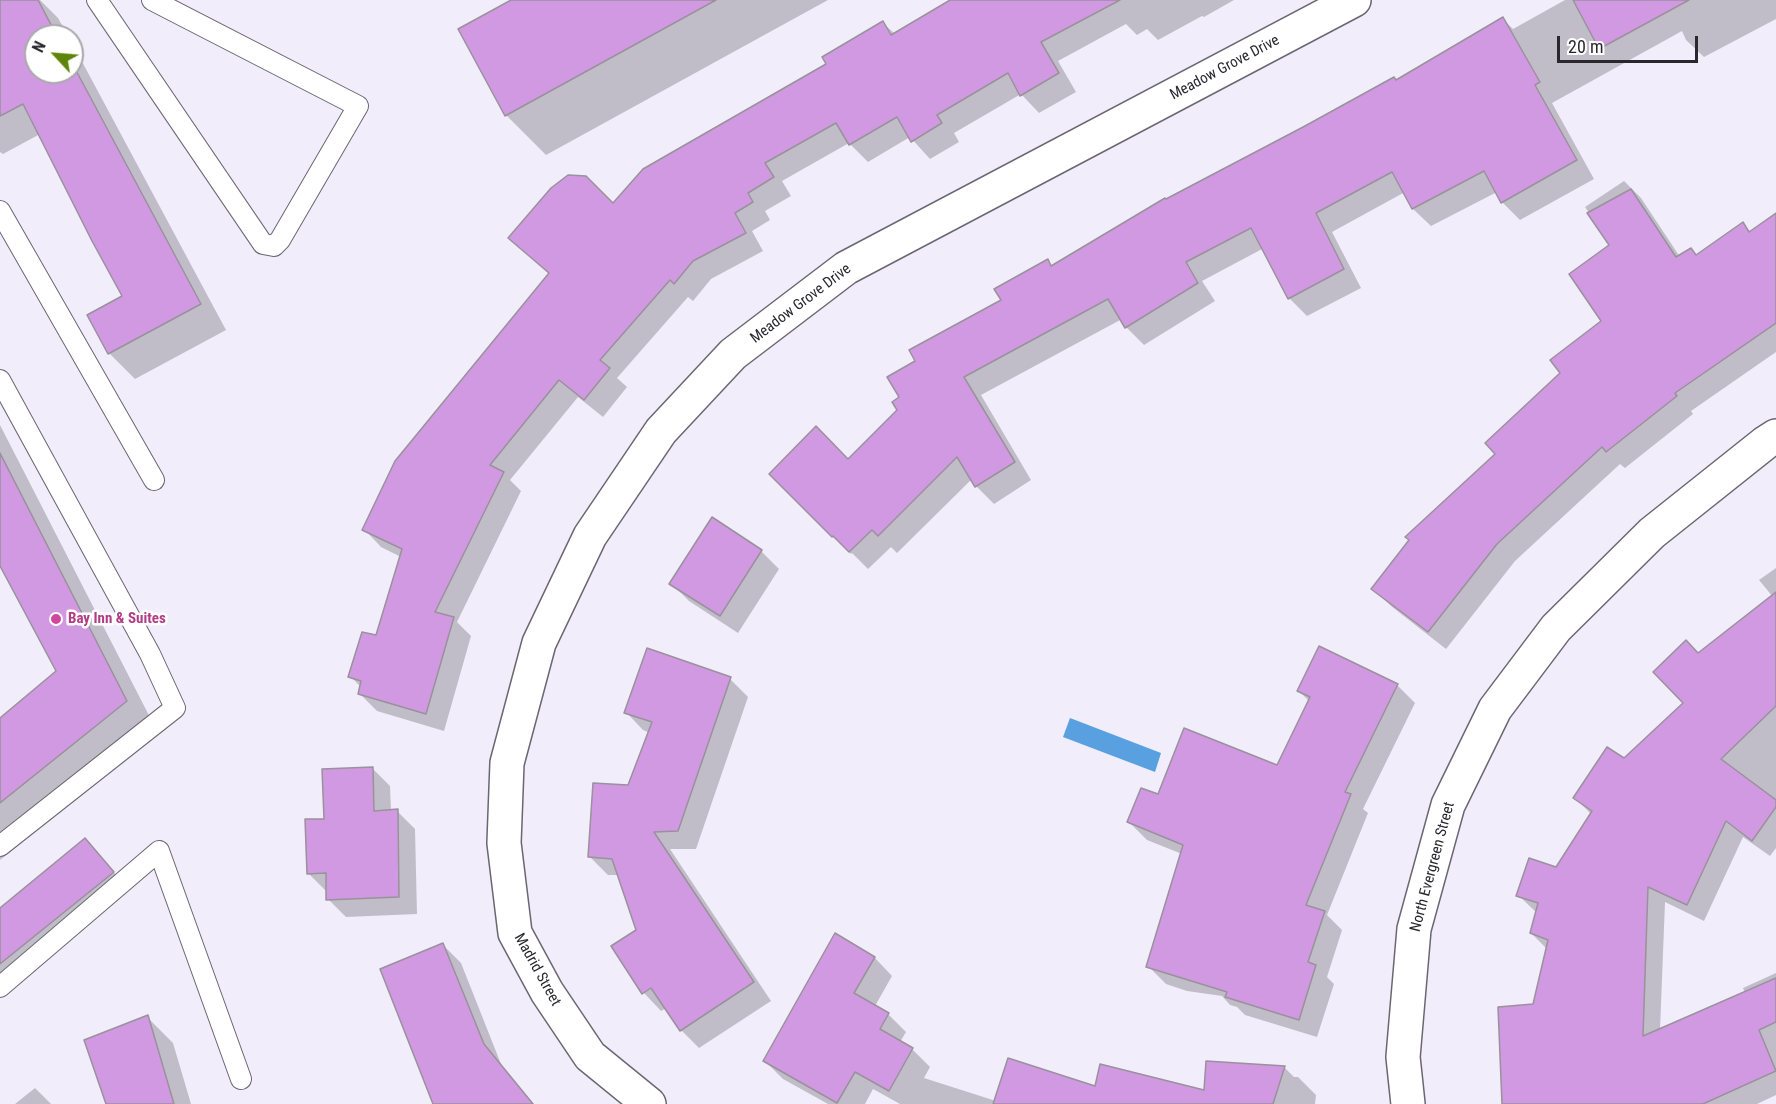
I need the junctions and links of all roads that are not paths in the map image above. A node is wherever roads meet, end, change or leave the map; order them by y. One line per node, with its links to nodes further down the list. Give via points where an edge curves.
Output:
1 (97, 0): 2 (lane, via 263,244 274,246 358,106)
2 (152, 0)
3 (1354, 0): 8 (street, Meadow Grove Drive, via 846,268 733,354 661,431 590,536 539,643)
4 (0, 211): 7 (lane)
5 (0, 380): 9 (lane, via 150,654 175,708)
6 (1776, 436): 13 (street, North Evergreen Street, via 1652,533 1556,628 1494,709 1448,805 1414,929 1403,1057)
7 (154, 480)
8 (507, 763): 12 (street, Madrid Street, via 504,843 515,933 547,992 590,1056)
9 (0, 846)
10 (0, 987): 11 (lane, via 159,851)
11 (241, 1079)
12 (649, 1104)
13 (1408, 1104)

